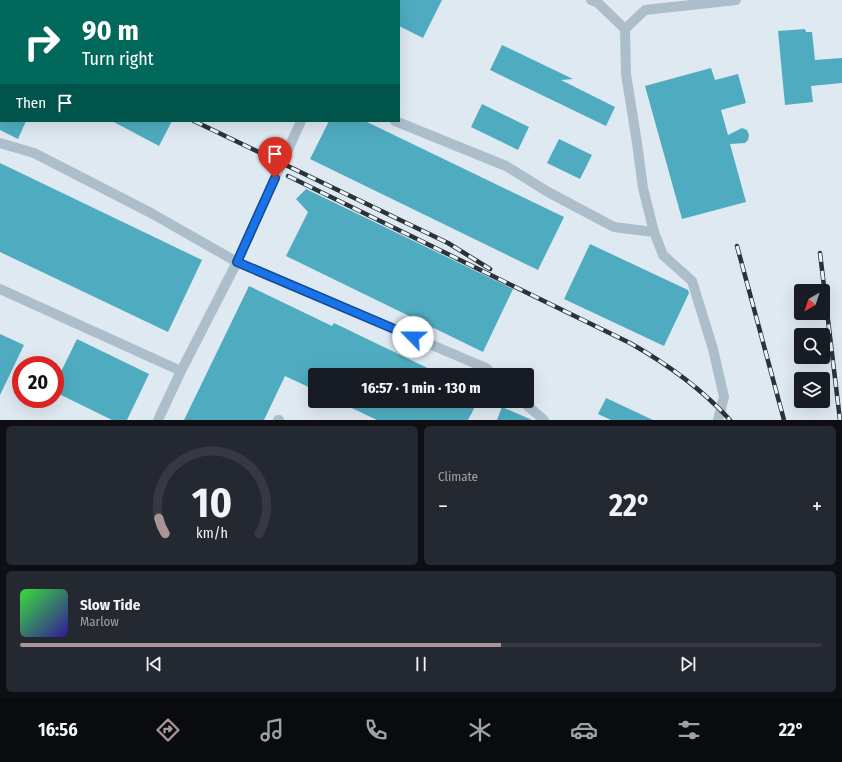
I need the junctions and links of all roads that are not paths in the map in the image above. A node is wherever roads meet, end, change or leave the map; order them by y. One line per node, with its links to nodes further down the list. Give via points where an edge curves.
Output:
1 (736, 0): 3 (lane, via 645,10)
2 (597, 1): 3 (lane)
3 (625, 29): 7 (lane, via 626,74 643,188)
4 (301, 122): 8 (lane)
5 (397, 122): 7 (lane, via 506,166 614,227)
6 (0, 143): 8 (lane, via 34,153 151,213)
7 (654, 232): 15 (lane, via 663,255 692,280 714,349 724,397)
8 (237, 262): 10 (lane); 11 (lane)
9 (0, 289): 11 (lane)
10 (486, 368)
11 (181, 371): 13 (lane)
12 (530, 408): 14 (lane)
13 (158, 420)
14 (544, 420)
15 (718, 420)

